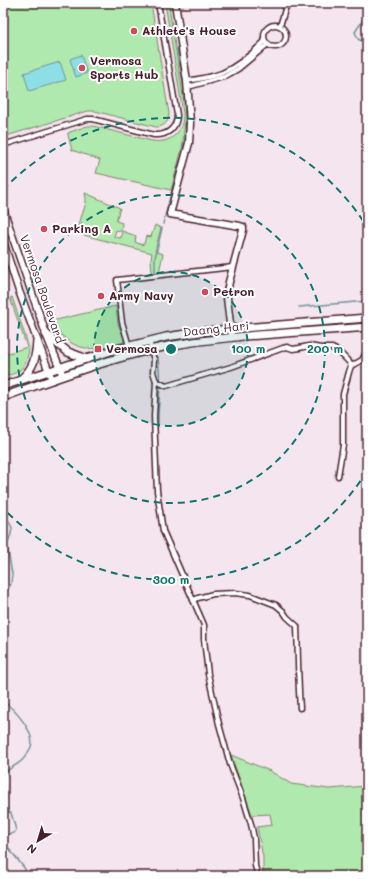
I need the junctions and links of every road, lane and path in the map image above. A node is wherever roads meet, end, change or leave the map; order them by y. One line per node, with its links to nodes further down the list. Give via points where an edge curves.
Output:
1 (158, 3): 7 (street, via 177,115 172,129 166,134 154,135 87,119)
2 (175, 3): 6 (street)
3 (286, 3): 4 (street)
4 (280, 26): 5 (street, via 273,24 267,28 264,34); 5 (street, via 286,35 284,42 278,46)
5 (267, 43): 6 (street, via 228,70)
6 (188, 84): 10 (street, via 189,143 170,214 242,226)
7 (3, 145)
8 (3, 208): 14 (street, Vermosa Boulevard)
9 (3, 242): 16 (street, Vermosa Boulevard)
10 (233, 267): 13 (street, via 227,292); 18 (street, via 117,280 122,322)
11 (367, 318): 13 (main road, Daang Hari)
12 (367, 327): 15 (main road, Daang Hari)
13 (230, 329): 15 (street); 17 (main road, Daang Hari)
14 (46, 334): 21 (main road, via 68,352); 23 (street, Vermosa Boulevard)
15 (231, 338): 19 (main road, Daang Hari)
16 (38, 341): 24 (street, Vermosa Boulevard); 26 (main road, via 34,363)
17 (149, 341): 18 (main road, Daang Hari); 19 (street)
18 (129, 346): 21 (main road, Daang Hari)
19 (151, 350): 25 (main road, Daang Hari); 28 (street)
20 (367, 351): 22 (street, via 362,360)
21 (87, 359): 23 (main road, Daang Hari)
22 (351, 366): 28 (street, via 332,348 287,347 166,386); 31 (street, via 343,394 343,445)
23 (59, 368): 24 (main road, Daang Hari); 25 (street, Vermosa Boulevard)
24 (49, 371): 26 (main road, Daang Hari); 27 (street, Vermosa Boulevard)
25 (62, 376): 27 (main road, Daang Hari)
26 (19, 380): 29 (main road, Daang Hari)
27 (52, 380): 30 (main road, Daang Hari)
28 (156, 381): 32 (street, via 154,416 157,491 163,531)
29 (3, 386)
30 (3, 397)
31 (338, 476)
32 (193, 600): 33 (street, via 210,595 235,593 250,595 276,605 283,611 297,626); 34 (street, via 204,625 208,674 219,724 251,824)
33 (300, 708)
34 (258, 876)

